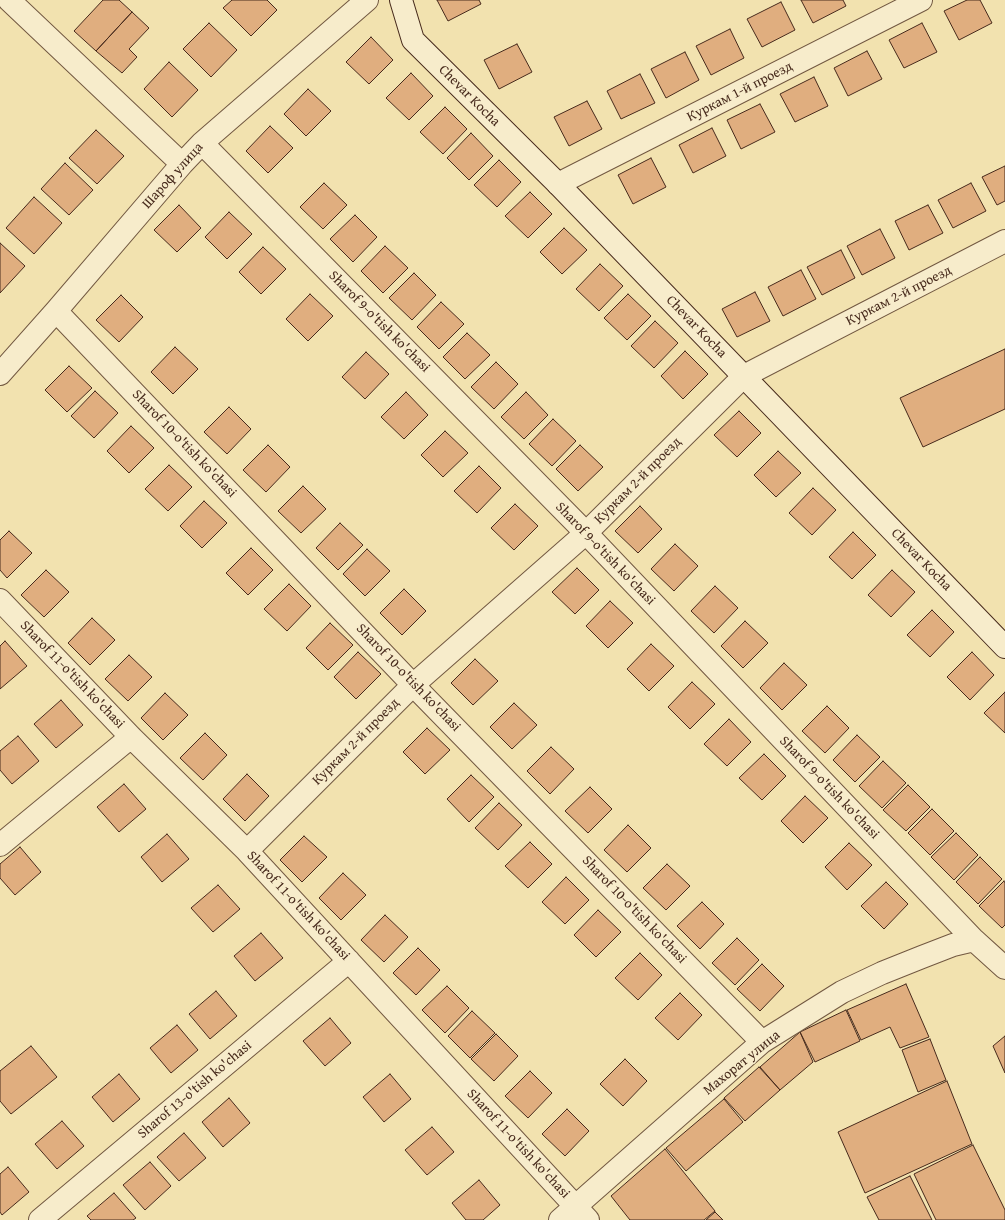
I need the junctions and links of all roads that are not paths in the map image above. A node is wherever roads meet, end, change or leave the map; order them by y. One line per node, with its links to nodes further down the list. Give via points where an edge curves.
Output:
1 (9, 0): 6 (street)
2 (367, 0): 5 (street, Шароф улица)
3 (400, 0): 7 (street, Chevar Kocha, via 413,40)
4 (921, 0): 7 (street, Куркам 1-й проезд)
5 (202, 143): 6 (street, Шароф улица); 12 (street, Sharof 9-o'tish ko'chasi)
6 (182, 164): 9 (street, Шароф улица)
7 (558, 184): 11 (street, Chevar Kocha)
8 (1005, 241): 11 (street, Куркам 2-й проезд)
9 (56, 311): 10 (street, Шароф улица); 15 (street, Sharof 10-o'tish ko'chasi)
10 (0, 374)
11 (744, 376): 12 (street, Куркам 2-й проезд); 14 (street, Chevar Kocha)
12 (586, 533): 15 (street, Куркам 2-й проезд); 19 (street, Sharof 9-o'tish ko'chasi)
13 (0, 600): 16 (street, Sharof 11-o'tish ko'chasi)
14 (1005, 647)
15 (413, 685): 18 (street, Куркам 2-й проезд); 22 (street, Sharof 10-o'tish ko'chasi)
16 (131, 737): 17 (street); 18 (street, Sharof 11-o'tish ko'chasi)
17 (0, 845)
18 (247, 851): 20 (street, Sharof 11-o'tish ko'chasi)
19 (974, 940): 21 (street, Sharof 9-o'tish ko'chasi); 22 (street, Махорат улица, via 922,957 842,992)
20 (349, 961): 23 (street, Sharof 11-o'tish ko'chasi); 24 (street, Sharof 13-o'tish ko'chasi)
21 (1005, 968)
22 (762, 1042): 23 (street, Махорат улица)
23 (575, 1215)
24 (40, 1220)

